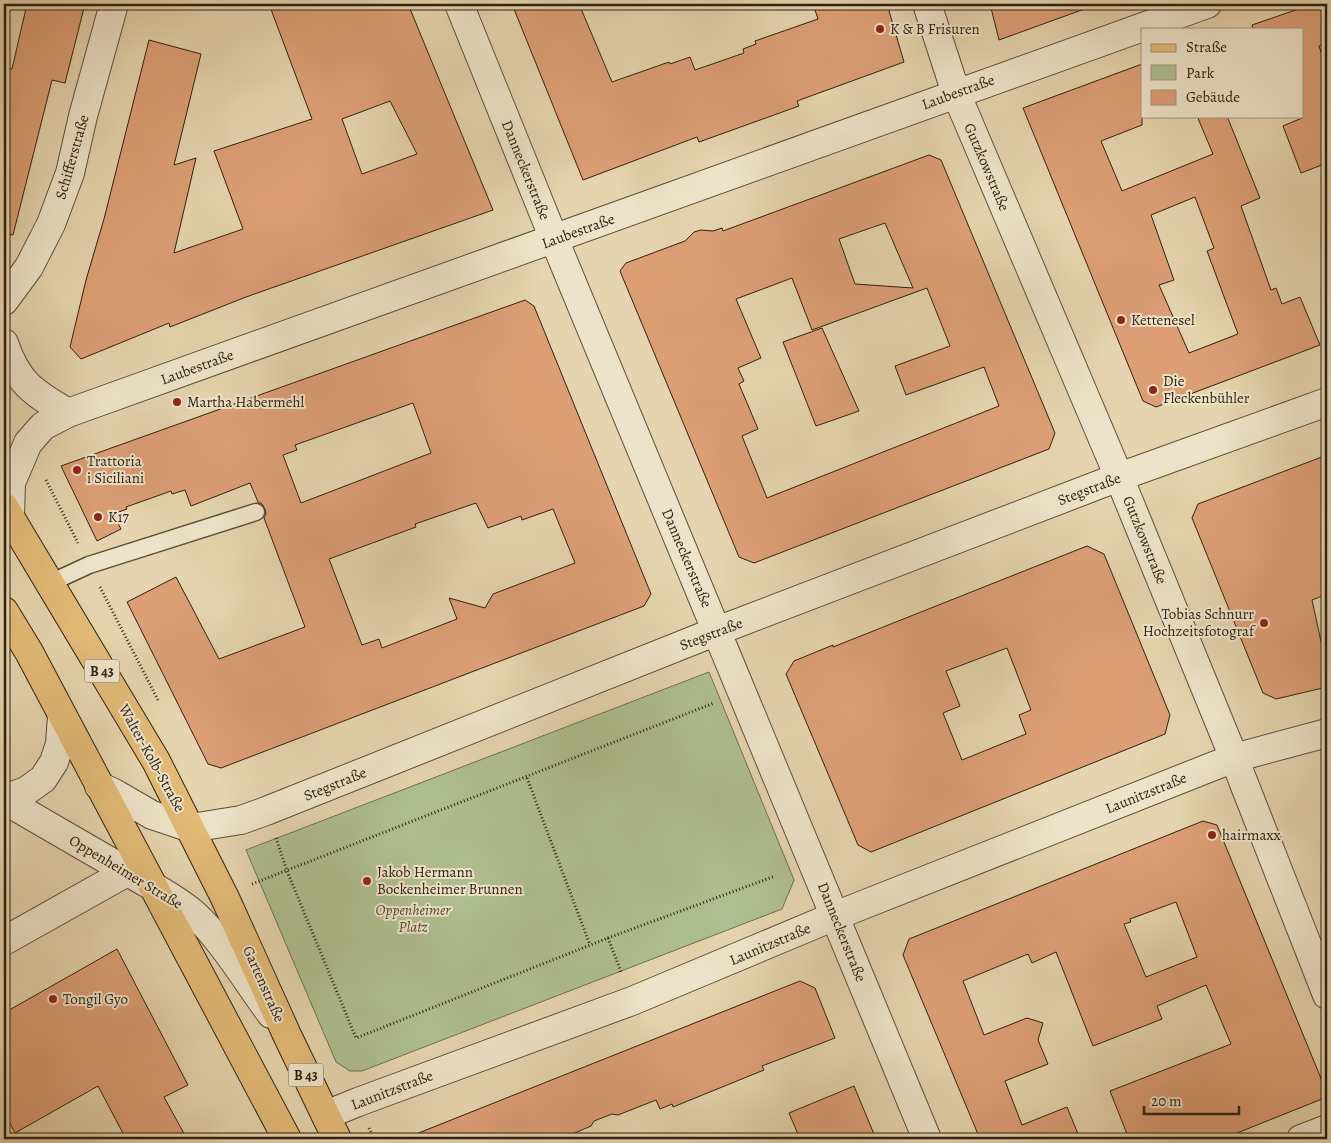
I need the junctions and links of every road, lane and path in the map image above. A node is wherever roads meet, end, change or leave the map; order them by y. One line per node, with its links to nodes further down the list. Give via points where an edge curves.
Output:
1 (114, 4): 7 (street, Schifferstraße, via 70,173 51,224 29,267)
2 (459, 4): 6 (street, Danneckerstraße)
3 (926, 4): 5 (street, Gutzkowstraße)
4 (1207, 4): 5 (street, Laubestraße)
5 (956, 93): 6 (street, Laubestraße); 11 (street, Gutzkowstraße)
6 (554, 239): 10 (street, Laubestraße); 16 (street, Danneckerstraße)
7 (4, 302)
8 (4, 343): 10 (street, via 10,364 23,381)
9 (1327, 402): 11 (street, Stegstraße)
10 (68, 414): 12 (street, Laubestraße, via 43,426 28,443 11,483)
11 (1120, 477): 16 (street, Stegstraße); 20 (street, Gutzkowstraße)
12 (7, 512): 14 (main road, Walter-Kolb-Straße / B 43)
13 (256, 512): 14 (lane, via 89,565)
14 (50, 584): 25 (main road, Walter-Kolb-Straße / B 43, via 156,761)
15 (4, 611): 18 (main road)
16 (717, 631): 17 (street, Danneckerstraße); 24 (street, Stegstraße)
17 (742, 691): 21 (path); 30 (street, Danneckerstraße)
18 (62, 716): 22 (main road); 23 (street, Oppenheimer Straße, via 60,744 43,780)
19 (1327, 733): 20 (street, Launitzstraße)
20 (1234, 758): 30 (street, Launitzstraße); 34 (street, Gutzkowstraße)
21 (527, 778): 26 (path); 33 (path)
22 (99, 786): 25 (street, Stegstraße, via 152,815); 28 (main road)
23 (4, 799): 28 (street, Oppenheimer Straße)
24 (266, 811): 25 (street, Stegstraße, via 241,820); 26 (path)
25 (190, 828): 36 (main road, Gartenstraße / B 43, via 226,898)
26 (287, 870): 29 (path); 33 (path, via 356,1038)
27 (775, 876): 31 (path)
28 (138, 878): 32 (street); 36 (street, Oppenheimer Straße, via 195,915); 39 (main road)
29 (250, 885)
30 (835, 916): 35 (street, Launitzstraße); 41 (street, Danneckerstraße)
31 (608, 938): 33 (path); 35 (path)
32 (4, 941)
33 (590, 945)
34 (1327, 995)
35 (632, 1001): 37 (street, Launitzstraße)
36 (287, 1035): 37 (main road, Gartenstraße / B 43)
37 (326, 1115): 40 (main road, Gartenstraße / B 43)
38 (1327, 1129): 42 (street)
39 (287, 1139)
40 (337, 1139)
41 (928, 1139)
42 (1301, 1139)

